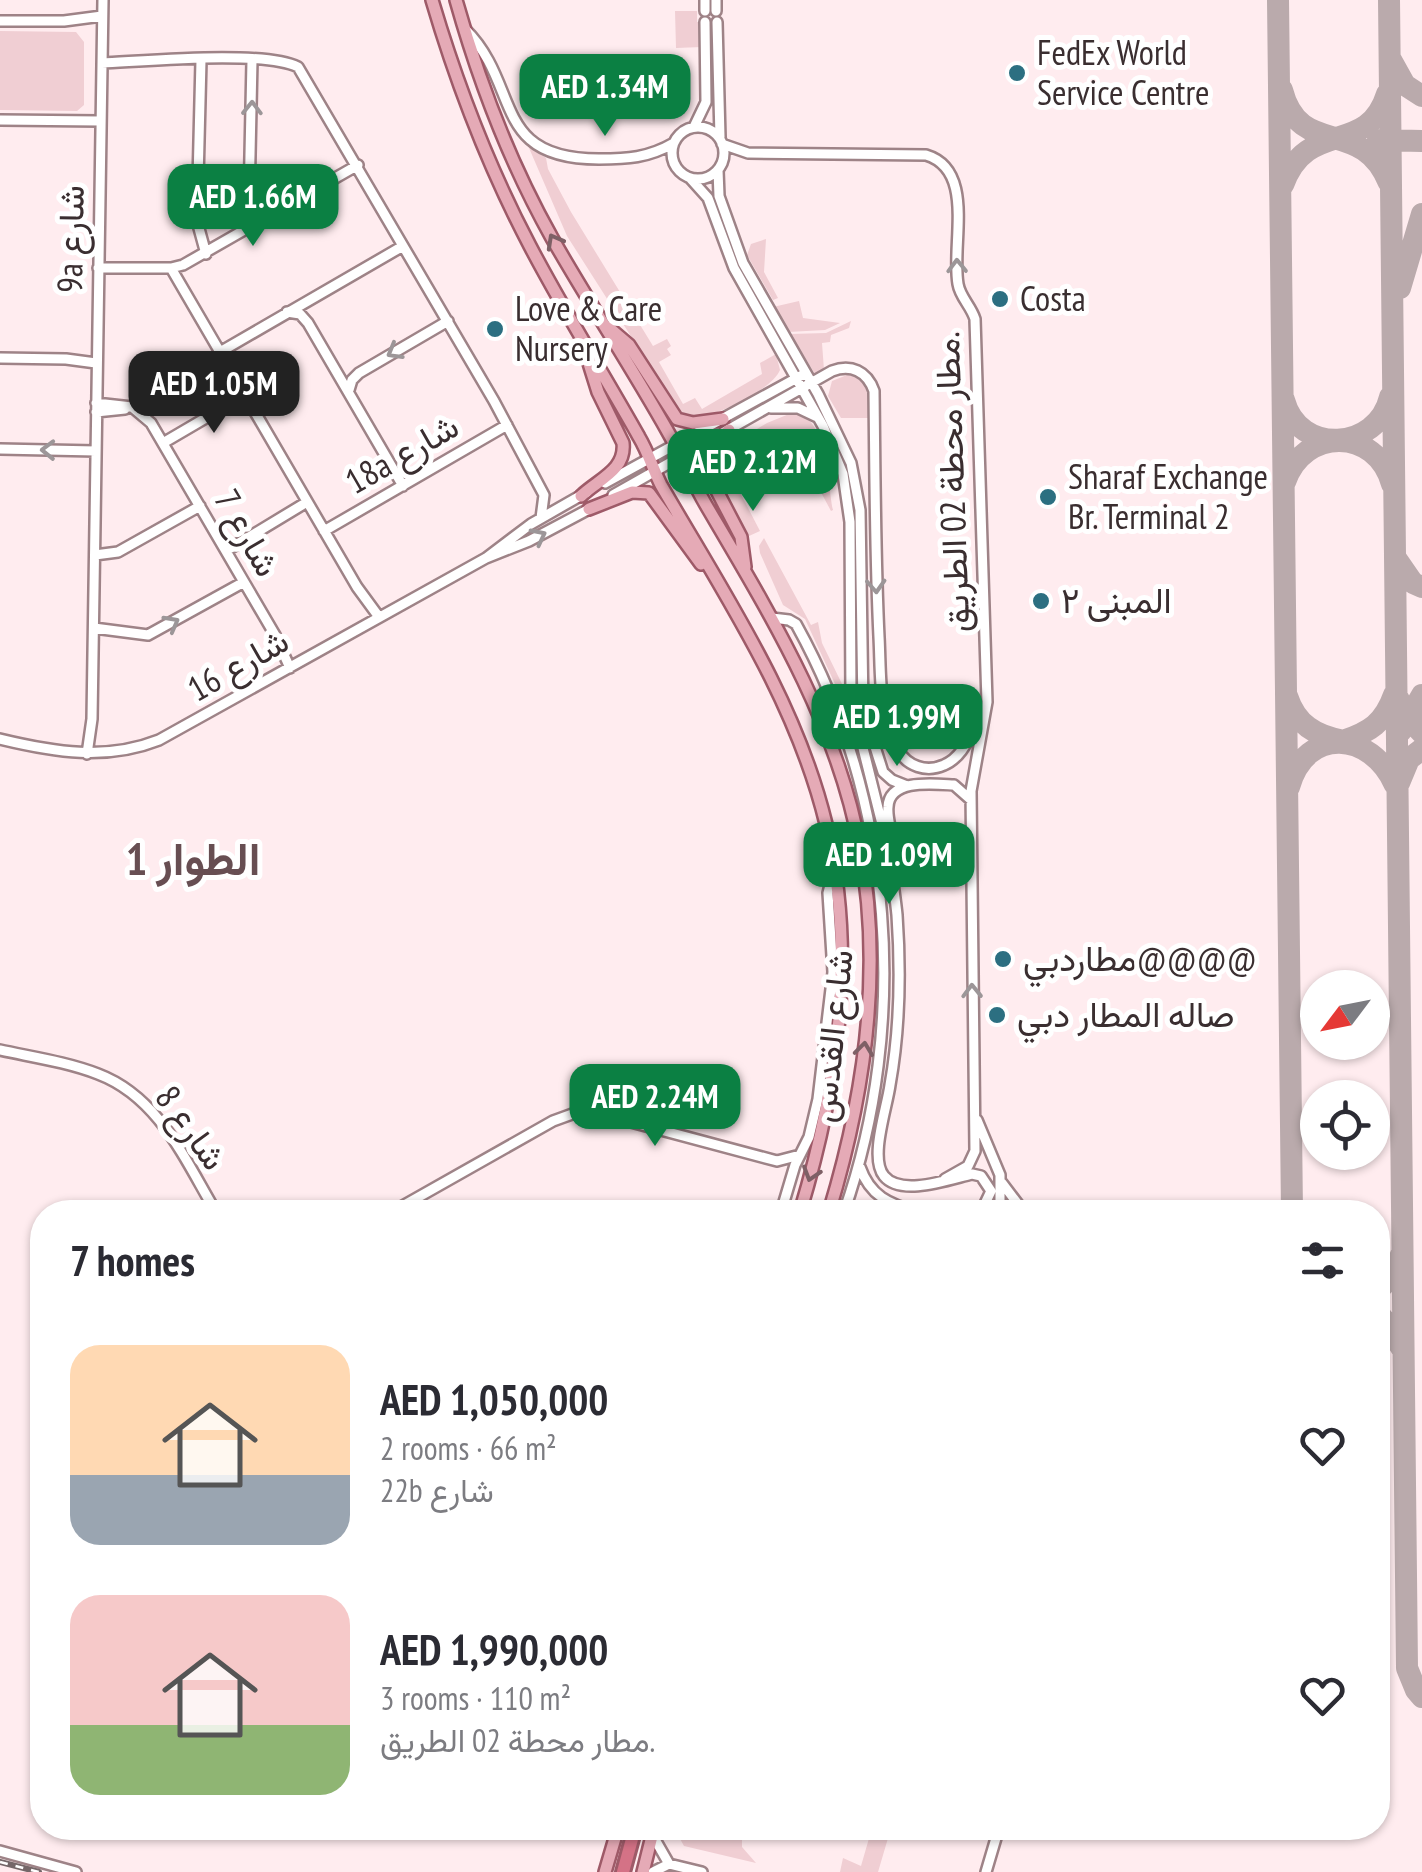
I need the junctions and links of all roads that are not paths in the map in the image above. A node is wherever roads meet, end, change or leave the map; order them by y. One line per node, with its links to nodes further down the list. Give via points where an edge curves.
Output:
1 (102, 0): 6 (street, 9a شارع)
2 (432, 0): 28 (main road, شارع القدس, via 486,154)
3 (456, 0): 7 (main road, شارع القدس)
4 (711, 11): 8 (street)
5 (0, 21): 6 (street)
6 (102, 21): 9 (street, 9a شارع)
7 (464, 27): 15 (street, via 521,130 548,152 630,159); 27 (main road, شارع القدس, one-way to 7, via 529,194)
8 (711, 42): 14 (street, via 706,102); 16 (street)
9 (102, 59): 10 (street); 13 (street, 9a شارع)
10 (201, 60): 11 (street); 22 (street, via 197,226)
11 (252, 60): 17 (street, via 298,67); 20 (street, one-way to 11, via 249,202)
12 (0, 120): 13 (street)
13 (100, 120): 23 (street, 9a شارع)
14 (694, 127): 15 (street); 16 (street)
15 (674, 142): 19 (street, via 674,164)
16 (721, 142): 18 (street); 70 (street, مطار محطة 02 الطريق., one-way to 16, via 975,319 958,286 954,176 926,155 756,154)
17 (358, 166): 20 (street); 21 (street)
18 (718, 170): 19 (street); 33 (street, via 719,196 743,262)
19 (690, 178): 30 (street, via 708,198 734,268)
20 (256, 225): 22 (street)
21 (404, 246): 25 (street); 26 (street)
22 (206, 254): 24 (street)
23 (98, 264): 24 (street); 32 (street, 9a شارع)
24 (171, 268): 29 (street)
25 (287, 312): 29 (street); 37 (street, via 305,318)
26 (448, 322): 37 (street, one-way to 37, via 359,373); 44 (street)
27 (604, 326): 43 (main road, via 629,345 677,419); 48 (main road, شارع القدس)
28 (583, 342): 49 (main road, شارع القدس); 53 (main road, via 624,452 616,468)
29 (220, 352): 39 (street)
30 (783, 356): 34 (street); 38 (street)
31 (0, 358): 32 (street)
32 (96, 359): 40 (street, 9a شارع)
33 (806, 373): 34 (street); 35 (street)
34 (796, 378): 36 (street); 38 (street)
35 (812, 383): 36 (street); 70 (street, one-way to 70, via 852,368 874,391 881,674 896,747 917,767 946,765); 75 (street, via 846,450 859,499 865,716 883,772)
36 (802, 389): 41 (street); 42 (street)
37 (349, 390): 51 (street)
38 (773, 390): 43 (street)
39 (245, 395): 45 (street); 54 (street)
40 (96, 408): 45 (street, شارع 7, via 138,410); 47 (street, 9a شارع)
41 (768, 408): 42 (street, via 798,408); 43 (street)
42 (819, 418): 79 (street, via 849,500 851,700)
43 (726, 424): 48 (street); 63 (main road, via 704,466 741,536)
44 (507, 425): 51 (street, 18a شارع); 52 (street)
45 (163, 443): 55 (street, شارع 7)
46 (0, 449): 47 (street, one-way to 46)
47 (96, 451): 61 (street, 9a شارع)
48 (677, 451): 49 (street, شارع 16); 50 (street, شارع 16); 63 (main road, شارع القدس)
49 (649, 458): 50 (main road, شارع القدس); 53 (street, شارع 16)
50 (654, 471): 57 (street, شارع 16); 64 (main road, شارع القدس)
51 (403, 486): 59 (street, 18a شارع)
52 (544, 496): 56 (street); 58 (street)
53 (581, 496): 56 (street, شارع 16)
54 (307, 502): 59 (street); 60 (street)
55 (200, 506): 60 (street, شارع 7); 61 (street, via 118,552)
56 (563, 506): 58 (street, شارع 16)
57 (589, 509): 62 (street, شارع 16, one-way to 57); 64 (main road, via 636,491 648,493)
58 (541, 518): 62 (street, شارع 16)
59 (324, 532): 67 (street)
60 (226, 551): 65 (street, شارع 7)
61 (95, 556): 68 (street, 9a شارع)
62 (486, 558): 67 (street, شارع 16)
63 (745, 572): 66 (main road, شارع القدس)
64 (715, 577): 80 (main road, شارع القدس, via 796,730)
65 (244, 582): 68 (street, one-way to 65, via 148,635); 69 (street, شارع 7)
66 (772, 618): 71 (street, via 796,624); 73 (main road, شارع القدس)
67 (376, 619): 69 (street, شارع 16)
68 (94, 628): 74 (street, 9a شارع)
69 (294, 666): 74 (street, شارع 16, via 160,740)
70 (986, 708): 76 (street)
71 (837, 717): 73 (main road); 78 (street)
72 (0, 740): 74 (street, شارع 16)
73 (830, 742): 77 (main road, شارع القدس)
74 (92, 754)
75 (907, 786): 76 (street, via 954,785); 79 (street, via 888,803)
76 (971, 800): 82 (street, one-way to 76)
77 (853, 815): 78 (main road); 93 (main road, شارع القدس, one-way to 77, via 856,1106 870,1006 868,910)
78 (869, 829): 85 (street, via 884,985)
79 (890, 856): 86 (street, via 899,996 877,1161 886,1179 903,1186)
80 (834, 870): 83 (street, via 828,893 833,972 822,1072); 92 (main road, شارع القدس, one-way to 92, via 842,952 839,1035)
81 (0, 1050): 89 (street, شارع 8, via 99,1074 140,1099 166,1128)
82 (975, 1116): 86 (street, via 974,1157); 88 (street)
83 (800, 1156): 84 (street); 87 (street)
84 (776, 1161): 87 (street); 90 (street, via 586,1112 564,1116)
85 (860, 1167): 94 (street); 95 (street, via 870,1189)
86 (945, 1178): 96 (street, via 984,1177 991,1191)
87 (790, 1182): 91 (street)
88 (1002, 1182): 97 (street); 98 (street)
89 (209, 1200)
90 (414, 1200)
91 (785, 1200)
92 (803, 1200)
93 (832, 1200)
94 (848, 1200)
95 (886, 1200)
96 (986, 1200)
97 (1001, 1200)
98 (1015, 1200)
99 (614, 1840): 108 (main road)
100 (633, 1840): 109 (highway)
101 (651, 1840): 110 (main road)
102 (657, 1840): 105 (street)
103 (995, 1840): 112 (street)
104 (0, 1851): 107 (street)
105 (669, 1864): 106 (street); 111 (street)
106 (695, 1871)
107 (76, 1872)
108 (605, 1872)
109 (624, 1872)
110 (642, 1872)
111 (653, 1872)
112 (986, 1872)

